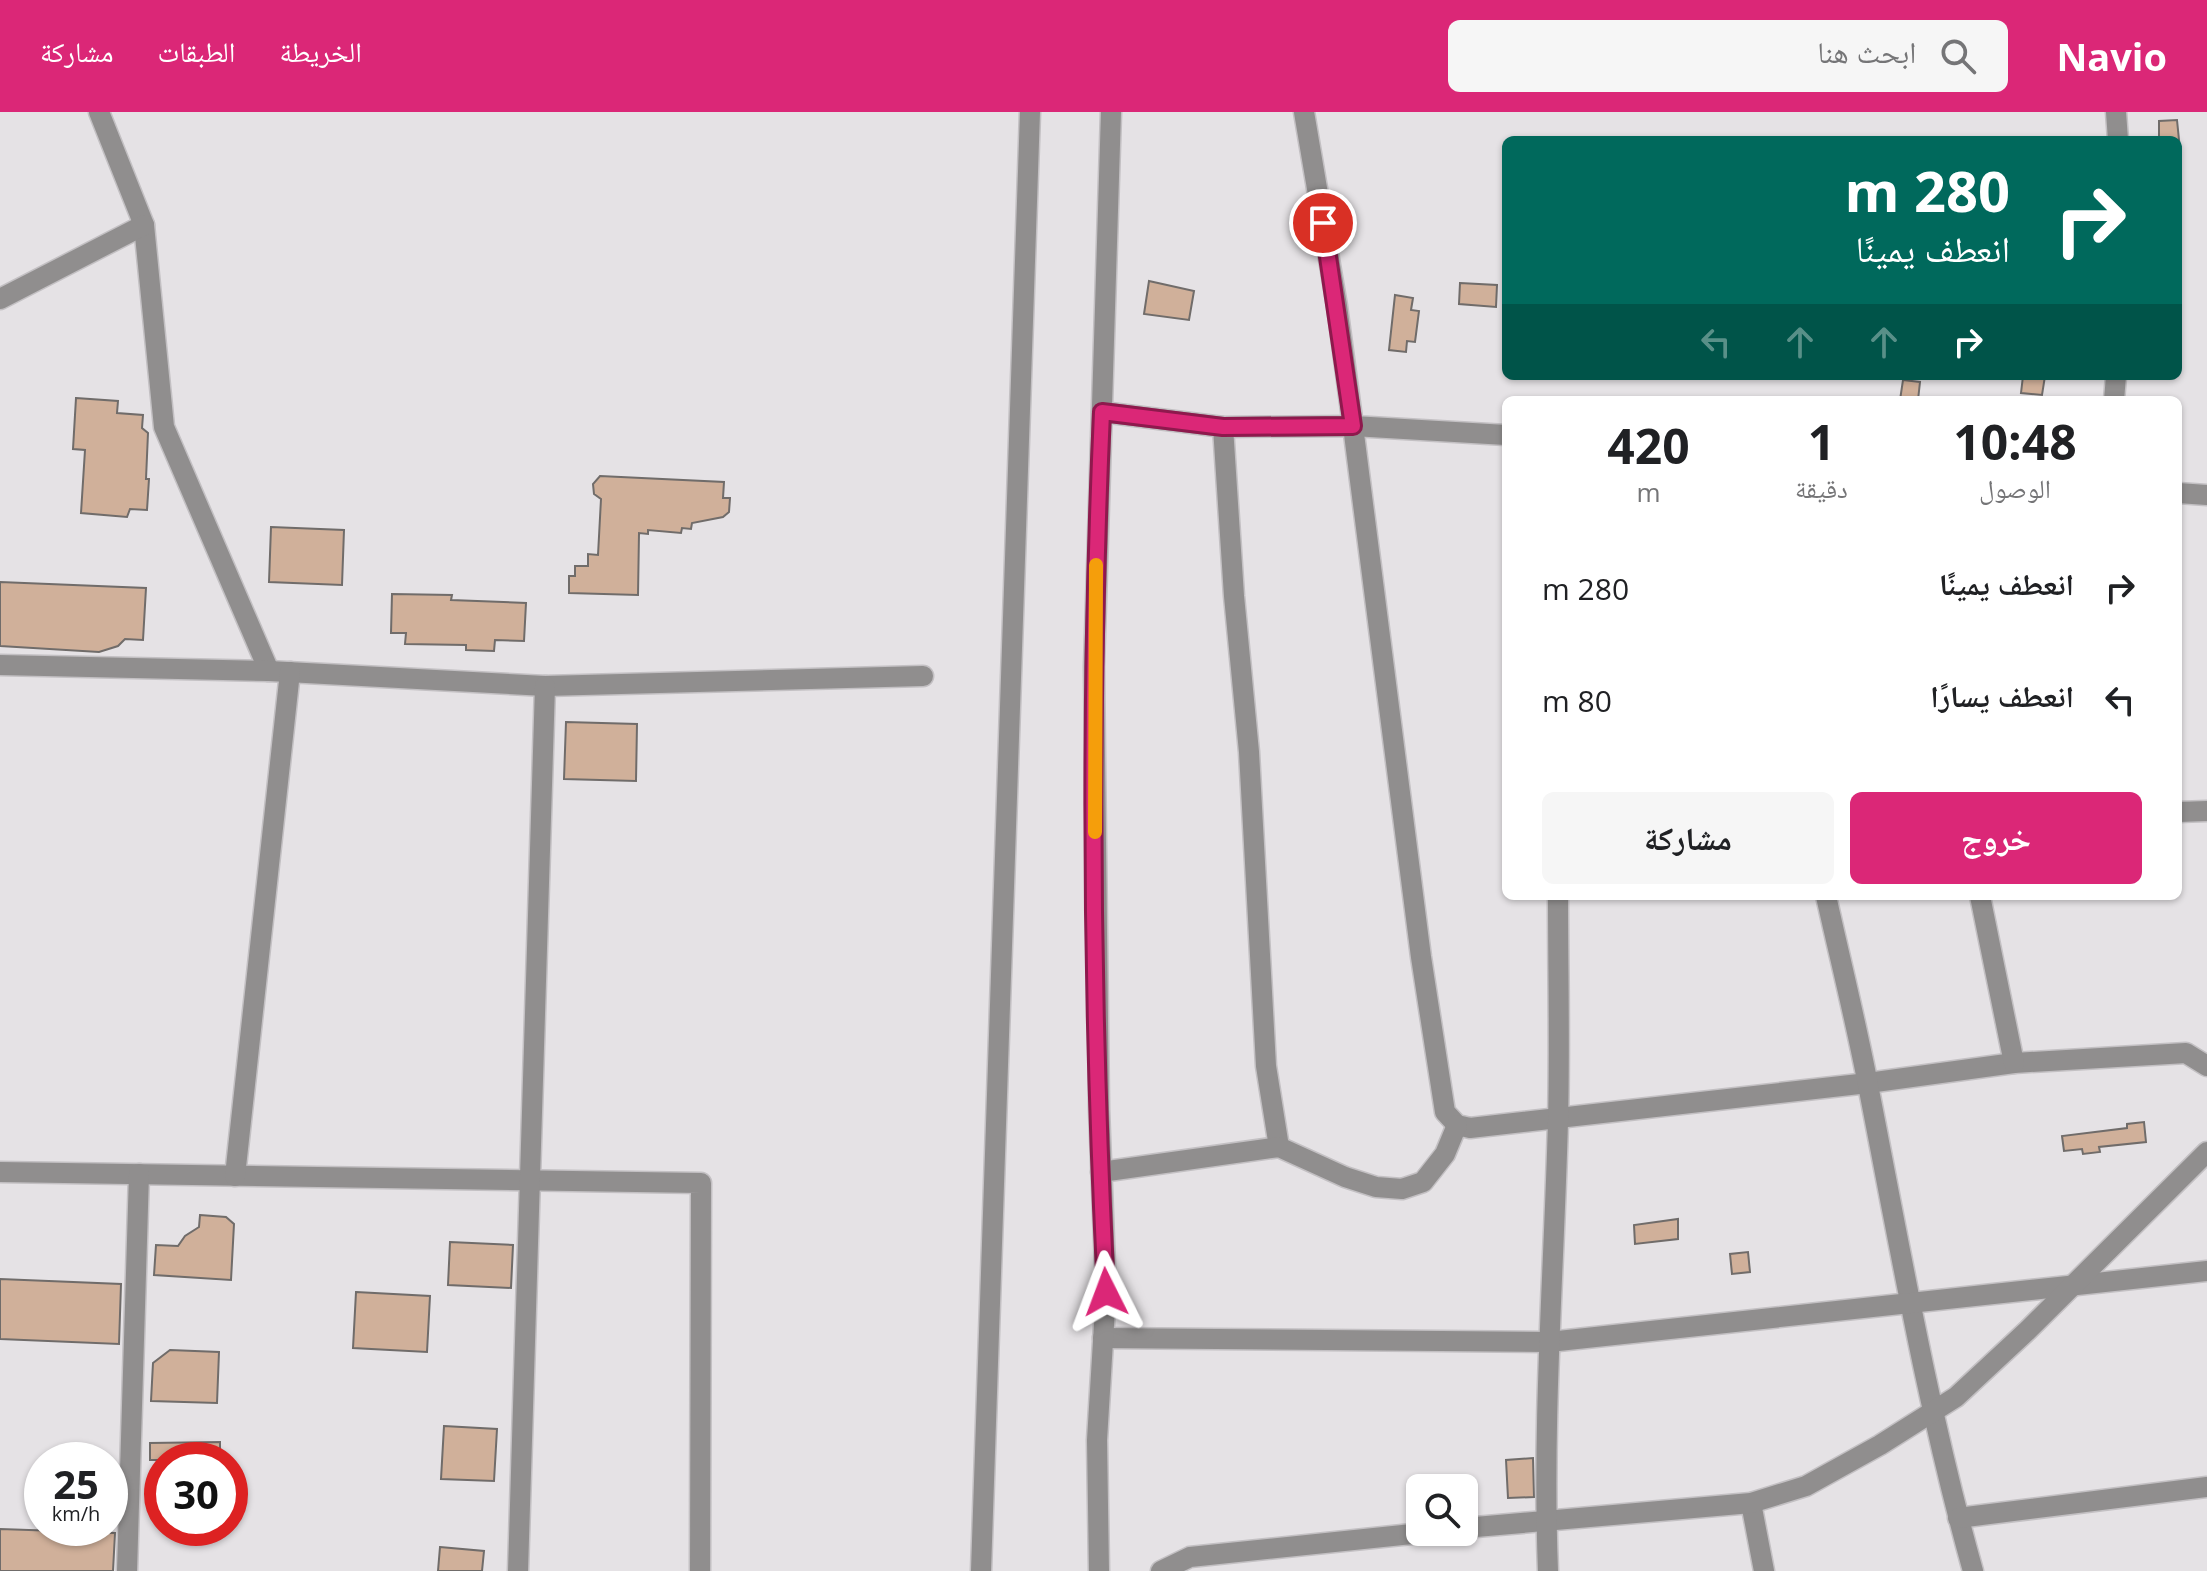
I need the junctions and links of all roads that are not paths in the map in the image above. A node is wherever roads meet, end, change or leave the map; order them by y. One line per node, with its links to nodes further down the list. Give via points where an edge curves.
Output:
1 (99, 112): 7 (street)
2 (1030, 112): 51 (street)
3 (1111, 112): 9 (street)
4 (1304, 112): 10 (street)
5 (2116, 112): 6 (street)
6 (2118, 136)
7 (144, 225): 8 (street); 16 (street, via 164,427)
8 (0, 299)
9 (1102, 412): 11 (street); 32 (street, via 1094,667)
10 (1353, 426): 11 (street); 12 (street); 28 (street, via 1421,957 1445,1112)
11 (1223, 427): 29 (street, via 1249,752 1266,1066)
12 (1502, 435)
13 (2182, 493): 14 (street)
14 (2207, 495)
15 (0, 665): 16 (street)
16 (280, 671): 18 (street); 34 (street)
17 (923, 676): 18 (street)
18 (545, 686): 35 (street)
19 (2207, 811): 20 (street)
20 (2182, 812)
21 (1558, 900): 27 (street)
22 (1827, 900): 26 (street)
23 (1981, 900): 24 (street)
24 (2014, 1063): 25 (street, via 2186,1053); 26 (street)
25 (2207, 1066)
26 (1868, 1083): 27 (street); 38 (street)
27 (1558, 1119): 28 (street); 40 (street)
28 (1457, 1125): 29 (street, via 1445,1154 1423,1182 1402,1189 1345,1177)
29 (1279, 1147): 32 (street)
30 (2207, 1152): 37 (street)
31 (0, 1172): 33 (street)
32 (1101, 1172): 39 (street)
33 (139, 1174): 34 (street); 48 (street)
34 (235, 1176): 35 (street)
35 (530, 1180): 49 (street); 50 (street, via 701,1183)
36 (2207, 1271): 37 (street)
37 (2070, 1286): 38 (street); 41 (street)
38 (1909, 1304): 40 (street); 41 (street)
39 (1103, 1338): 40 (street); 52 (street, via 1097,1440)
40 (1549, 1342): 45 (street)
41 (1933, 1412): 43 (street, via 1806,1486); 44 (street)
42 (2207, 1487): 44 (street)
43 (1751, 1503): 45 (street); 55 (street)
44 (1958, 1518): 56 (street)
45 (1546, 1520): 46 (street); 54 (street)
46 (1478, 1527)
47 (1406, 1535): 53 (street, via 1190,1557)
48 (127, 1571)
49 (518, 1571)
50 (700, 1571)
51 (981, 1571)
52 (1099, 1571)
53 (1161, 1571)
54 (1548, 1571)
55 (1764, 1571)
56 (1973, 1571)

